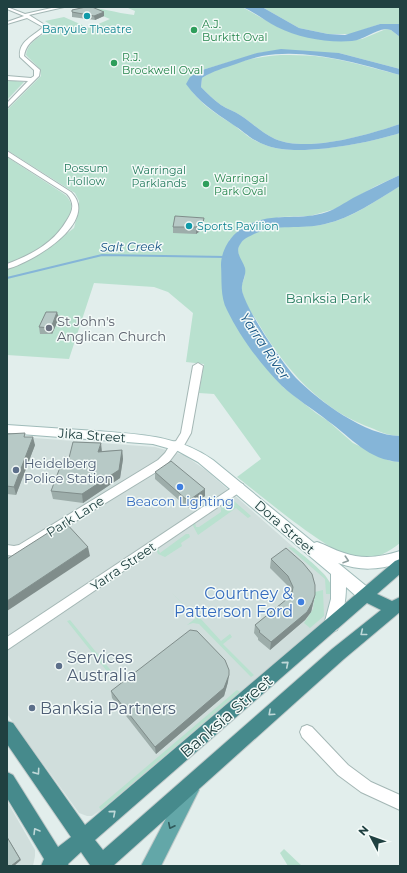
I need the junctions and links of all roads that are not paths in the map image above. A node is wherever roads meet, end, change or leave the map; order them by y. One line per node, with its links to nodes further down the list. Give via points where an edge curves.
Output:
1 (46, 7): 4 (street)
2 (62, 7): 4 (street)
3 (7, 8): 5 (street)
4 (52, 9): 5 (street)
5 (26, 16): 6 (street); 8 (street, via 46,27 23,48 22,56 37,70)
6 (7, 23)
7 (7, 78): 8 (street)
8 (32, 80): 9 (street)
9 (7, 106)
10 (7, 153): 11 (street, via 69,194 74,199 76,207 68,225 55,241 29,258)
11 (7, 267)
12 (198, 366): 14 (street, Park Lane, via 186,433)
13 (7, 429): 14 (main road, Jika Street, via 144,439)
14 (177, 446): 15 (main road, Dora Street, via 205,459); 17 (street, Park Lane, via 162,463 23,548)
15 (239, 487): 16 (main road, Dora Street); 24 (street, Yarra Street)
16 (298, 538): 18 (main road, one-way to 18, via 340,559 361,564 383,563); 20 (main road, Dora Street)
17 (7, 550)
18 (400, 557)
19 (400, 565): 21 (highway, Banksia Street)
20 (338, 572): 21 (main road, Dora Street); 23 (main road, via 340,590)
21 (366, 595): 22 (highway, Dora Street); 23 (highway, Banksia Street)
22 (398, 607): 27 (highway, Banksia Street, one-way to 27, via 338,654)
23 (332, 625): 30 (highway, Banksia Street, one-way to 23)
24 (7, 644)
25 (7, 729): 30 (highway, one-way to 30)
26 (307, 732): 29 (street, via 343,770 366,787)
27 (196, 780): 32 (highway, Banksia Street); 33 (main road, one-way to 33)
28 (7, 781): 31 (highway, one-way to 28)
29 (400, 803)
30 (83, 838): 31 (highway, Banksia Street); 32 (highway)
31 (55, 865)
32 (101, 865)
33 (151, 866)

